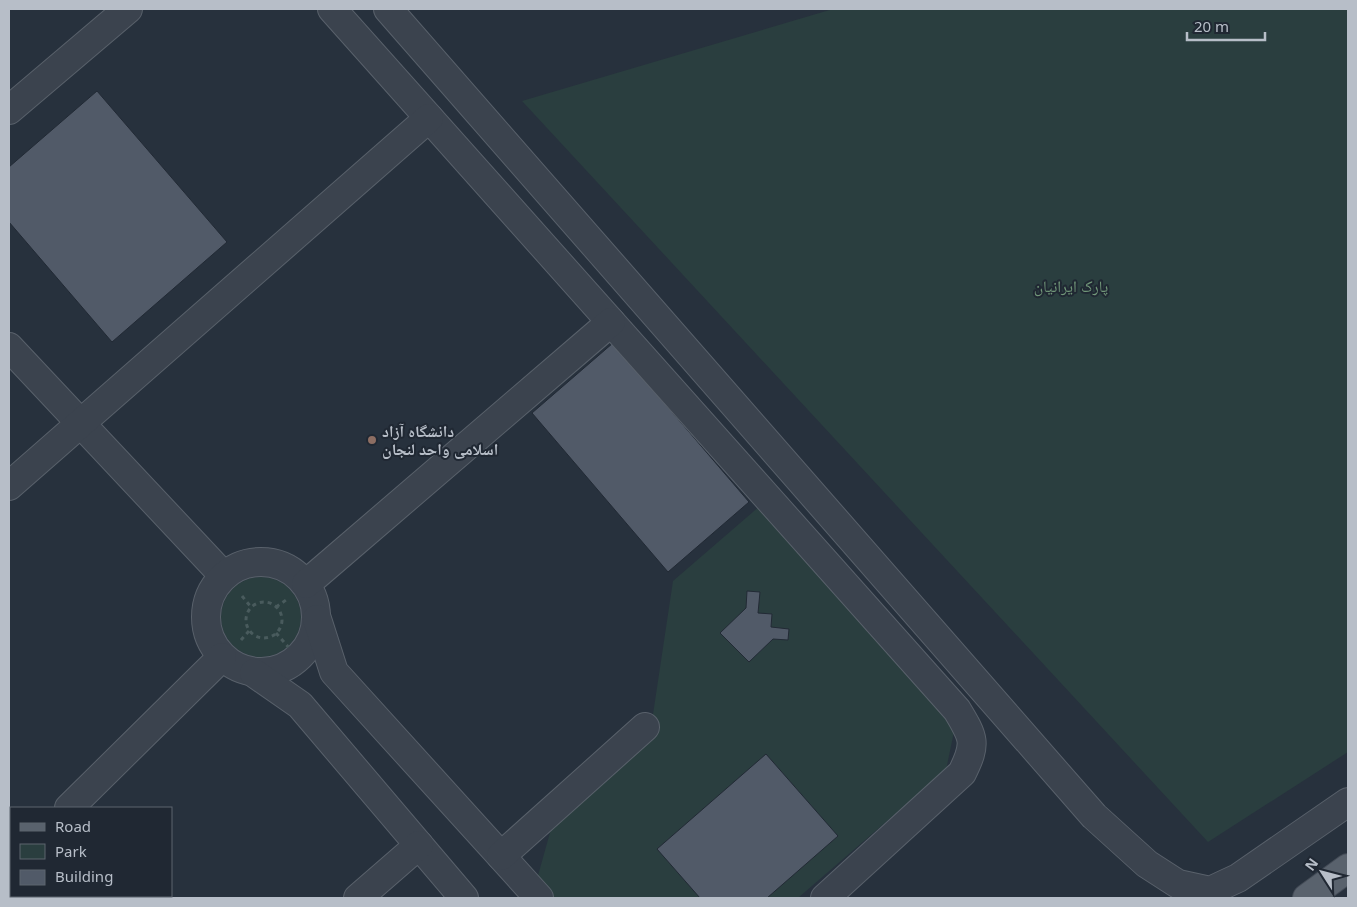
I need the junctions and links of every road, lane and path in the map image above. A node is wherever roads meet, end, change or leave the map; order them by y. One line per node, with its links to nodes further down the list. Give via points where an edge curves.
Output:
1 (128, 9): 4 (street)
2 (332, 9): 5 (street)
3 (388, 9): 18 (street, via 1094,816 1147,864 1178,884 1210,891 1238,878)
4 (9, 110)
5 (429, 118): 6 (street); 8 (street)
6 (611, 322): 11 (street); 26 (street, via 957,710 971,732 972,753 962,773)
7 (9, 346): 8 (street)
8 (81, 423): 9 (street); 10 (street)
9 (9, 486)
10 (224, 576): 11 (street, via 257,561 276,563 293,571); 14 (street, via 212,590 206,607 206,625 211,642)
11 (306, 584): 12 (street, via 314,600)
12 (317, 618): 15 (street, via 313,637); 21 (street, via 334,672)
13 (276, 633): 13 (path, via 259,638 249,632 246,620 254,604 266,602 276,607 282,617); 15 (path)
14 (222, 657): 16 (street, via 236,667); 19 (street)
15 (298, 658): 16 (street, via 272,672)
16 (254, 673): 20 (street, via 300,705)
17 (645, 727): 21 (street)
18 (1348, 802)
19 (70, 807)
20 (419, 845): 23 (street); 24 (street)
21 (501, 856): 25 (street)
22 (1348, 868): 27 (main road)
23 (358, 898)
24 (464, 898)
25 (540, 898)
26 (825, 898)
27 (1307, 898)

